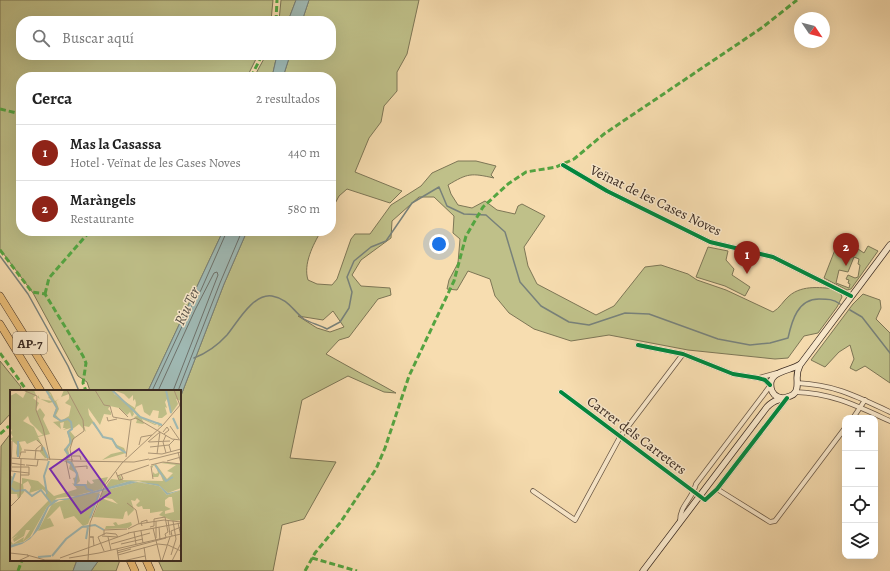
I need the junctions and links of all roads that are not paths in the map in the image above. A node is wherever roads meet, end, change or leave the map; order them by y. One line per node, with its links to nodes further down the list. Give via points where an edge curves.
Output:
1 (563, 165): 4 (street, Veïnat de les Cases Noves, via 607,191 710,242 773,257)
2 (890, 245): 4 (main road)
3 (0, 296): 15 (highway, AP-7)
4 (850, 298): 8 (main road)
5 (0, 324): 14 (highway, AP-7)
6 (638, 345): 7 (street)
7 (683, 354): 11 (street, via 733,374); 26 (street)
8 (800, 365): 9 (main road); 12 (main road)
9 (786, 371): 10 (main road); 12 (main road)
10 (777, 373): 11 (street); 13 (main road, via 773,377)
11 (758, 378): 13 (street, via 765,380)
12 (797, 381): 17 (main road); 19 (street, via 831,387)
13 (771, 388): 18 (main road, via 776,396); 20 (main road); 29 (street, via 696,484)
14 (40, 390)
15 (58, 390)
16 (561, 392): 26 (street, Carrer dels Carreters)
17 (795, 392): 18 (main road); 21 (street, via 824,394)
18 (784, 398): 20 (main road); 27 (street)
19 (865, 400): 21 (street); 22 (street)
20 (767, 407): 30 (main road)
21 (860, 407): 23 (street); 24 (street)
22 (890, 412)
23 (855, 415)
24 (890, 422)
25 (842, 432): 27 (street, via 775,521 770,522)
26 (620, 437): 28 (street, via 576,520); 29 (street, Carrer dels Carreters)
27 (717, 489): 30 (street, via 705,500)
28 (533, 491)
29 (694, 492): 30 (street, Carrer dels Carreters); 31 (street, via 680,512)
30 (699, 496): 31 (main road)
31 (680, 522): 36 (main road)
32 (130, 561): 34 (highway)
33 (146, 561): 35 (highway)
34 (135, 571)
35 (151, 571)
36 (643, 571)

